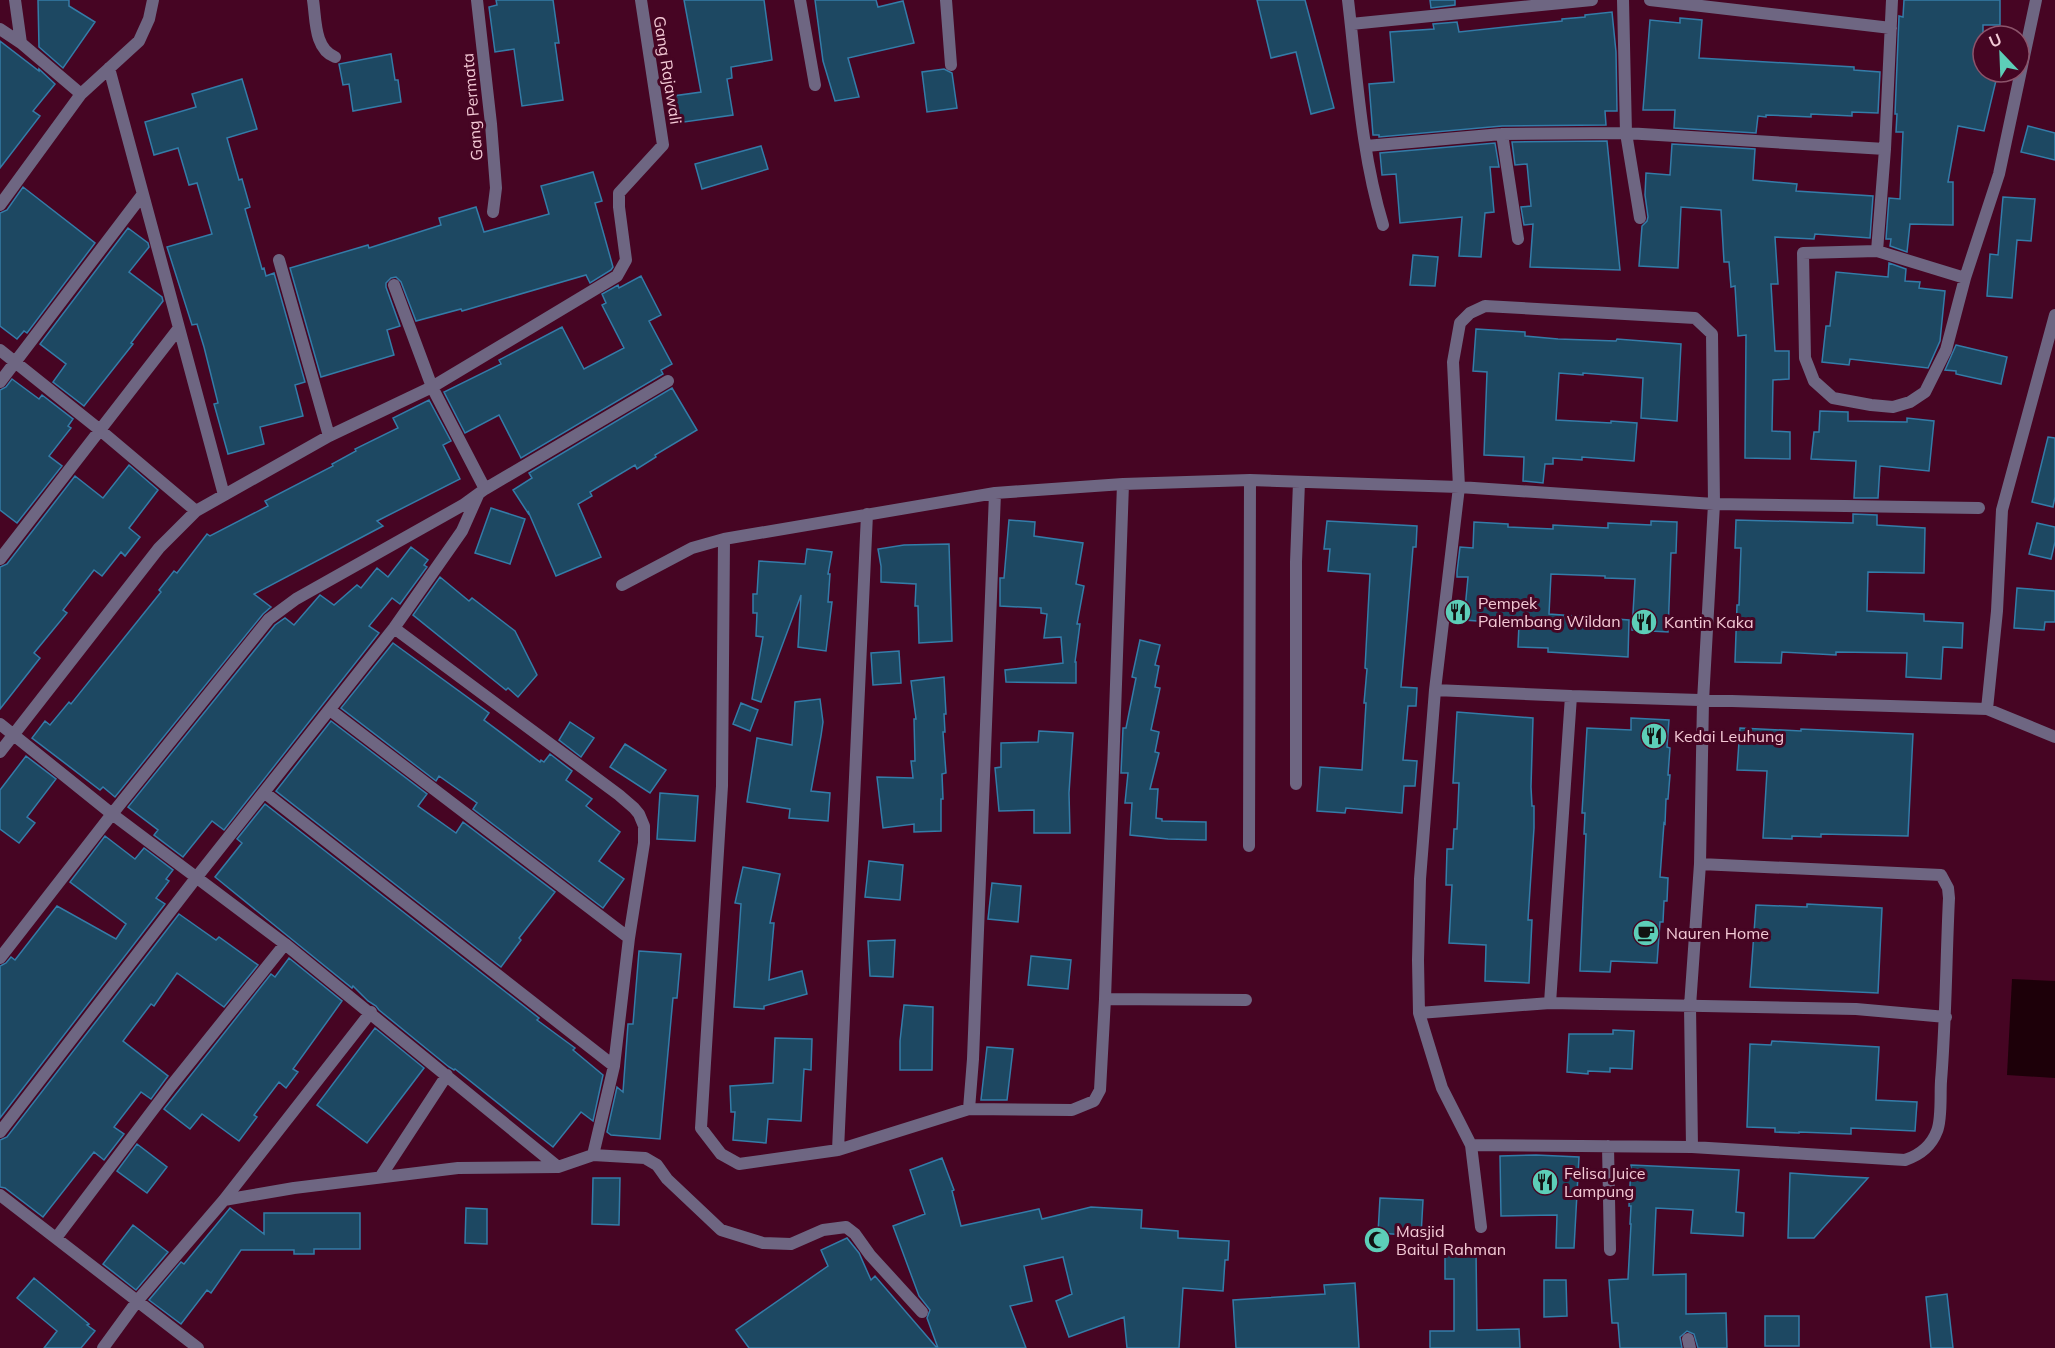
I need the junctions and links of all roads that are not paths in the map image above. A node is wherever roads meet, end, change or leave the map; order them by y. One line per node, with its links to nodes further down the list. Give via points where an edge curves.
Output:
1 (15, 0): 17 (street)
2 (153, 0): 20 (street, via 139,41)
3 (313, 0): 18 (street, via 321,45)
4 (477, 0): 29 (street, Gang Permata, via 496,188)
5 (641, 0): 43 (street, Gang Rajawali, via 663,145 619,193 626,260 617,276)
6 (800, 0): 21 (street)
7 (946, 0): 19 (street)
8 (1348, 0): 14 (street)
9 (1592, 0): 14 (street)
10 (1623, 0): 23 (street)
11 (1650, 0): 15 (street)
12 (1892, 0): 15 (street)
13 (2036, 0): 35 (street, via 1999,174)
14 (1351, 24): 25 (street)
15 (1891, 28): 26 (street)
16 (0, 30): 17 (street)
17 (21, 43): 22 (street)
18 (335, 57)
19 (951, 65)
20 (109, 68): 22 (street); 27 (street)
21 (815, 85)
22 (81, 94): 28 (street)
23 (1626, 133): 24 (street); 26 (street); 30 (street)
24 (1502, 134): 25 (street); 32 (street)
25 (1366, 146): 31 (street)
26 (1885, 149): 33 (street)
27 (143, 194): 38 (street); 40 (street)
28 (0, 205)
29 (493, 212)
30 (1640, 218)
31 (1383, 225)
32 (1518, 239)
33 (1876, 251): 35 (street); 35 (street, via 1803,253 1805,358 1814,381 1833,398 1893,406 1910,402 1925,392 1946,350)
34 (279, 260): 45 (street)
35 (1965, 278)
36 (394, 285): 43 (street)
37 (2055, 315): 64 (street, via 2002,510)
38 (179, 328): 44 (street); 52 (street)
39 (0, 350): 40 (street)
40 (16, 362): 42 (street); 44 (street)
41 (668, 381): 50 (street)
42 (0, 382)
43 (432, 387): 45 (street); 50 (street)
44 (100, 430): 55 (street); 58 (street)
45 (328, 436): 52 (street)
46 (1250, 480): 47 (street); 48 (street); 73 (street)
47 (1299, 482): 49 (street); 70 (street)
48 (1124, 484): 51 (street); 79 (street)
49 (1459, 487): 53 (street); 53 (street, via 1453,362 1460,323 1470,313 1485,306 1695,318 1712,334); 61 (street)
50 (482, 491): 60 (street, via 462,531); 72 (street, via 268,619)
51 (995, 493): 56 (street); 88 (street)
52 (224, 495): 55 (street)
53 (1714, 504): 54 (street); 63 (street)
54 (1978, 508)
55 (196, 511): 67 (street, via 159,548)
56 (867, 514): 57 (street); 93 (street)
57 (724, 539): 59 (street, via 692,548); 93 (street, via 722,786 701,1128 721,1154 739,1164)
58 (0, 559)
59 (622, 585)
60 (394, 628): 65 (street); 76 (street, via 634,808 644,826 644,843)
61 (1435, 690): 62 (street); 84 (street, via 1420,879)
62 (1571, 696): 63 (street); 81 (street)
63 (1703, 701): 64 (street); 74 (street)
64 (1987, 709): 68 (street)
65 (330, 710): 71 (street); 76 (street)
66 (0, 724): 67 (street)
67 (14, 734): 69 (street); 72 (street)
68 (2055, 737)
69 (0, 752)
70 (1296, 784)
71 (265, 793): 75 (street); 86 (street)
72 (112, 813): 75 (street); 78 (street)
73 (1249, 846)
74 (1700, 864): 82 (street); 85 (street, via 1941,875 1949,898)
75 (196, 878): 77 (street); 89 (street)
76 (629, 938): 86 (street)
77 (285, 944): 83 (street); 100 (street)
78 (0, 958)
79 (1105, 999): 80 (street); 88 (street, via 1100,1090 1094,1101 1072,1110)
80 (1246, 1000)
81 (1550, 1003): 82 (street); 84 (street)
82 (1690, 1006): 85 (street, via 1856,1009); 92 (street)
83 (370, 1012): 87 (street); 98 (street)
84 (1419, 1013): 90 (street, via 1442,1088)
85 (1946, 1017): 92 (street, via 1937,1130 1920,1155 1905,1161)
86 (614, 1066): 94 (street)
87 (447, 1075): 95 (street); 96 (street)
88 (969, 1109): 93 (street)
89 (0, 1132)
90 (1471, 1145): 91 (street); 99 (street)
91 (1608, 1146): 92 (street); 101 (street)
92 (1692, 1147)
93 (838, 1150)
94 (593, 1155): 95 (street); 103 (street, via 645,1158 657,1165 721,1230 763,1243 791,1244 823,1230 846,1227)
95 (558, 1167): 96 (street, via 458,1168)
96 (381, 1176): 98 (street)
97 (0, 1195): 100 (street)
98 (224, 1200): 102 (street)
99 (1481, 1227)
100 (56, 1238): 102 (street)
101 (1610, 1250)
102 (138, 1300): 104 (street); 105 (street)
103 (922, 1312)
104 (103, 1348)
105 (198, 1348)

